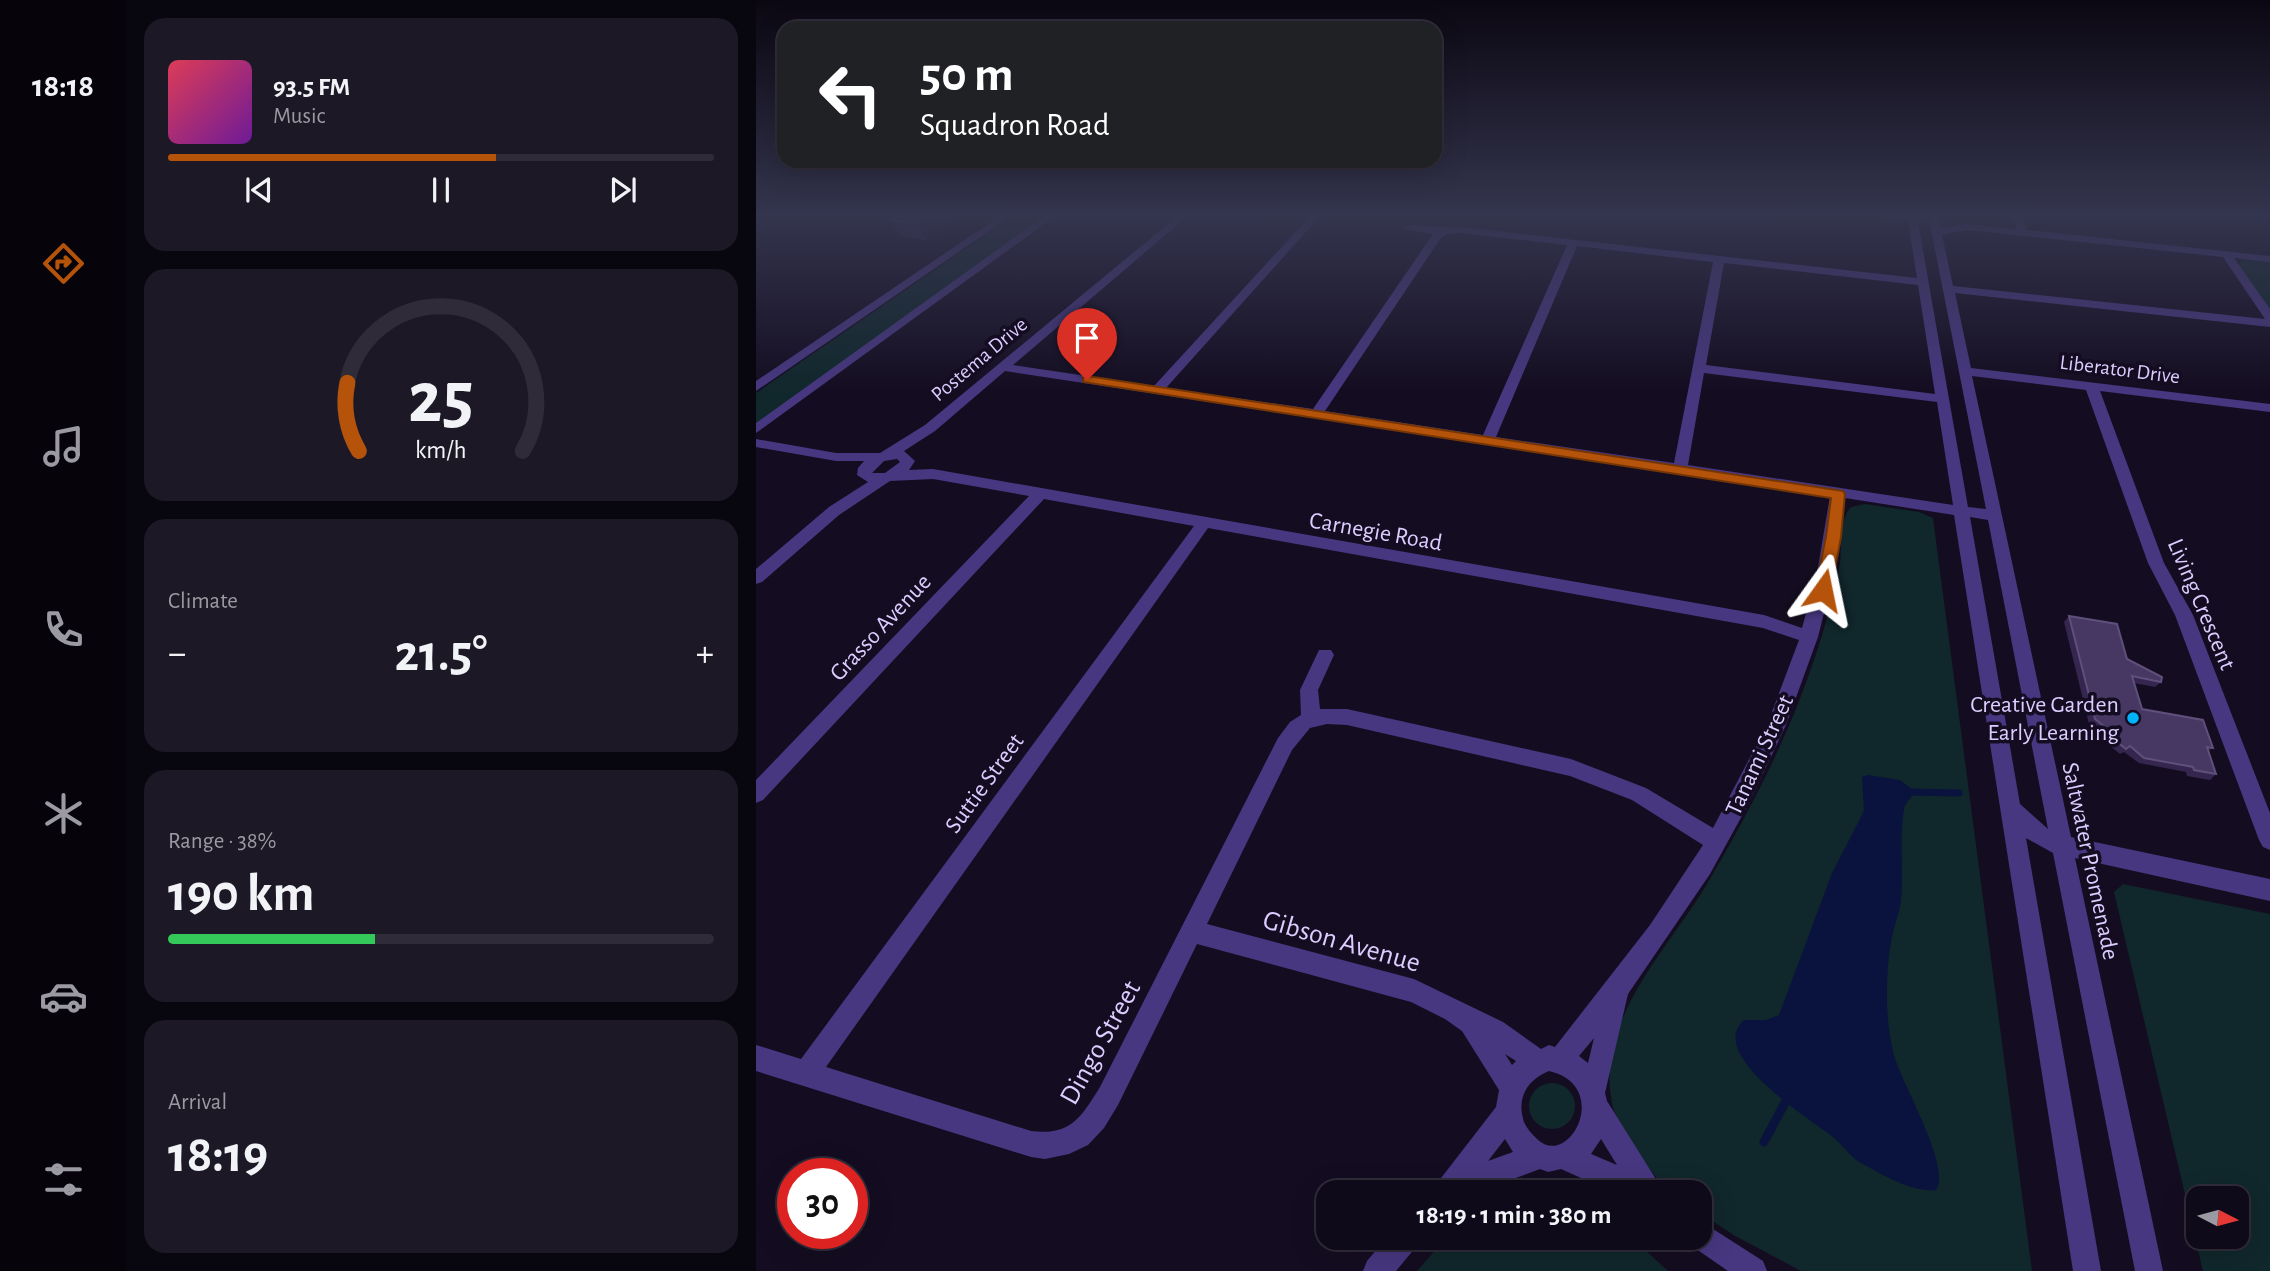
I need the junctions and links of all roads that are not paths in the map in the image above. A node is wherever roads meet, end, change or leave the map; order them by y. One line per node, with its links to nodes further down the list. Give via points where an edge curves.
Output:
1 (922, 273): 18 (street)
2 (971, 273): 25 (street)
3 (1114, 273): 15 (street, Postema Drive)
4 (1263, 273): 20 (street)
5 (1413, 273): 23 (street)
6 (1560, 273): 26 (street)
7 (1716, 273): 16 (street)
8 (1846, 273): 12 (street)
9 (1922, 273): 12 (street)
10 (1945, 273): 13 (street, Saltwater Promenade)
11 (2239, 273): 14 (street)
12 (1923, 282): 21 (street)
13 (1948, 289): 14 (street); 17 (street, Saltwater Promenade)
14 (2270, 321)
15 (1002, 367): 20 (street); 24 (street, Postema Drive)
16 (1699, 368): 21 (street); 31 (street)
17 (1965, 371): 19 (street, Liberator Drive); 39 (street, Saltwater Promenade)
18 (756, 387)
19 (2092, 387): 22 (street, Liberator Drive); 47 (street, Living Crescent, via 2156,562 2184,615)
20 (1156, 390): 23 (street)
21 (1942, 399): 38 (street)
22 (2270, 408)
23 (1316, 415): 26 (street)
24 (930, 428): 28 (street, Postema Drive); 30 (street, Postema Drive)
25 (756, 429)
26 (1488, 440): 31 (street)
27 (756, 443): 29 (street)
28 (884, 456): 29 (street); 30 (street, Carnegie Road, via 900,454); 32 (street, Postema Drive, via 867,465)
29 (836, 457): 32 (street)
30 (908, 460): 33 (street, Carnegie Road); 34 (street, Postema Drive, via 904,469)
31 (1680, 470): 36 (street)
32 (864, 473): 34 (street, Carnegie Road, via 872,479); 37 (street)
33 (933, 474): 34 (street, Carnegie Road); 35 (street, Carnegie Road)
34 (888, 477): 37 (street)
35 (1040, 494): 40 (street, Carnegie Road); 45 (street, Grasso Avenue)
36 (1838, 494): 38 (street); 42 (street, Tanami Street, via 1827,572)
37 (834, 511): 41 (street)
38 (1960, 512): 39 (street); 46 (street)
39 (1995, 516): 49 (street, Saltwater Promenade)
40 (1204, 523): 42 (street, Carnegie Road, via 1764,622); 56 (street, Suttie Street)
41 (756, 578)
42 (1810, 636): 48 (street, Tanami Street, via 1767,746)
43 (1325, 655): 44 (street, via 1309,690)
44 (1311, 717): 48 (street, via 1348,717 1571,768 1639,794); 51 (street, Dingo Street, via 1297,726 1284,744)
45 (756, 794)
46 (2010, 808): 49 (street, via 2033,831); 69 (street)
47 (2270, 840)
48 (1717, 842): 52 (street, Tanami Street, via 1671,919)
49 (2060, 845): 50 (street); 70 (street, Saltwater Promenade)
50 (2270, 890)
51 (1191, 931): 53 (street, Gibson Avenue, via 1392,984); 56 (street, Dingo Street, via 1099,1114 1066,1143 1031,1144)
52 (1619, 988): 55 (street, Tanami Street); 58 (street, Tanami Street)
53 (1471, 1022): 55 (street, Gibson Avenue); 57 (street, Gibson Avenue)
54 (756, 1058): 56 (street, Dingo Street)
55 (1549, 1060): 57 (street, via 1526,1066); 58 (street, via 1575,1066 1586,1077)
56 (806, 1074)
57 (1511, 1086): 59 (street)
58 (1594, 1099): 60 (street, via 1594,1123 1588,1138 1577,1150); 64 (street)
59 (1508, 1112): 60 (street, via 1518,1139); 61 (street)
60 (1551, 1156): 62 (street); 63 (street)
61 (1458, 1180)
62 (1478, 1180)
63 (1619, 1180)
64 (1643, 1180)
65 (1712, 1243): 68 (street)
66 (1395, 1250): 67 (street)
67 (1377, 1271)
68 (1753, 1271)
69 (2087, 1271)
70 (2149, 1271)

